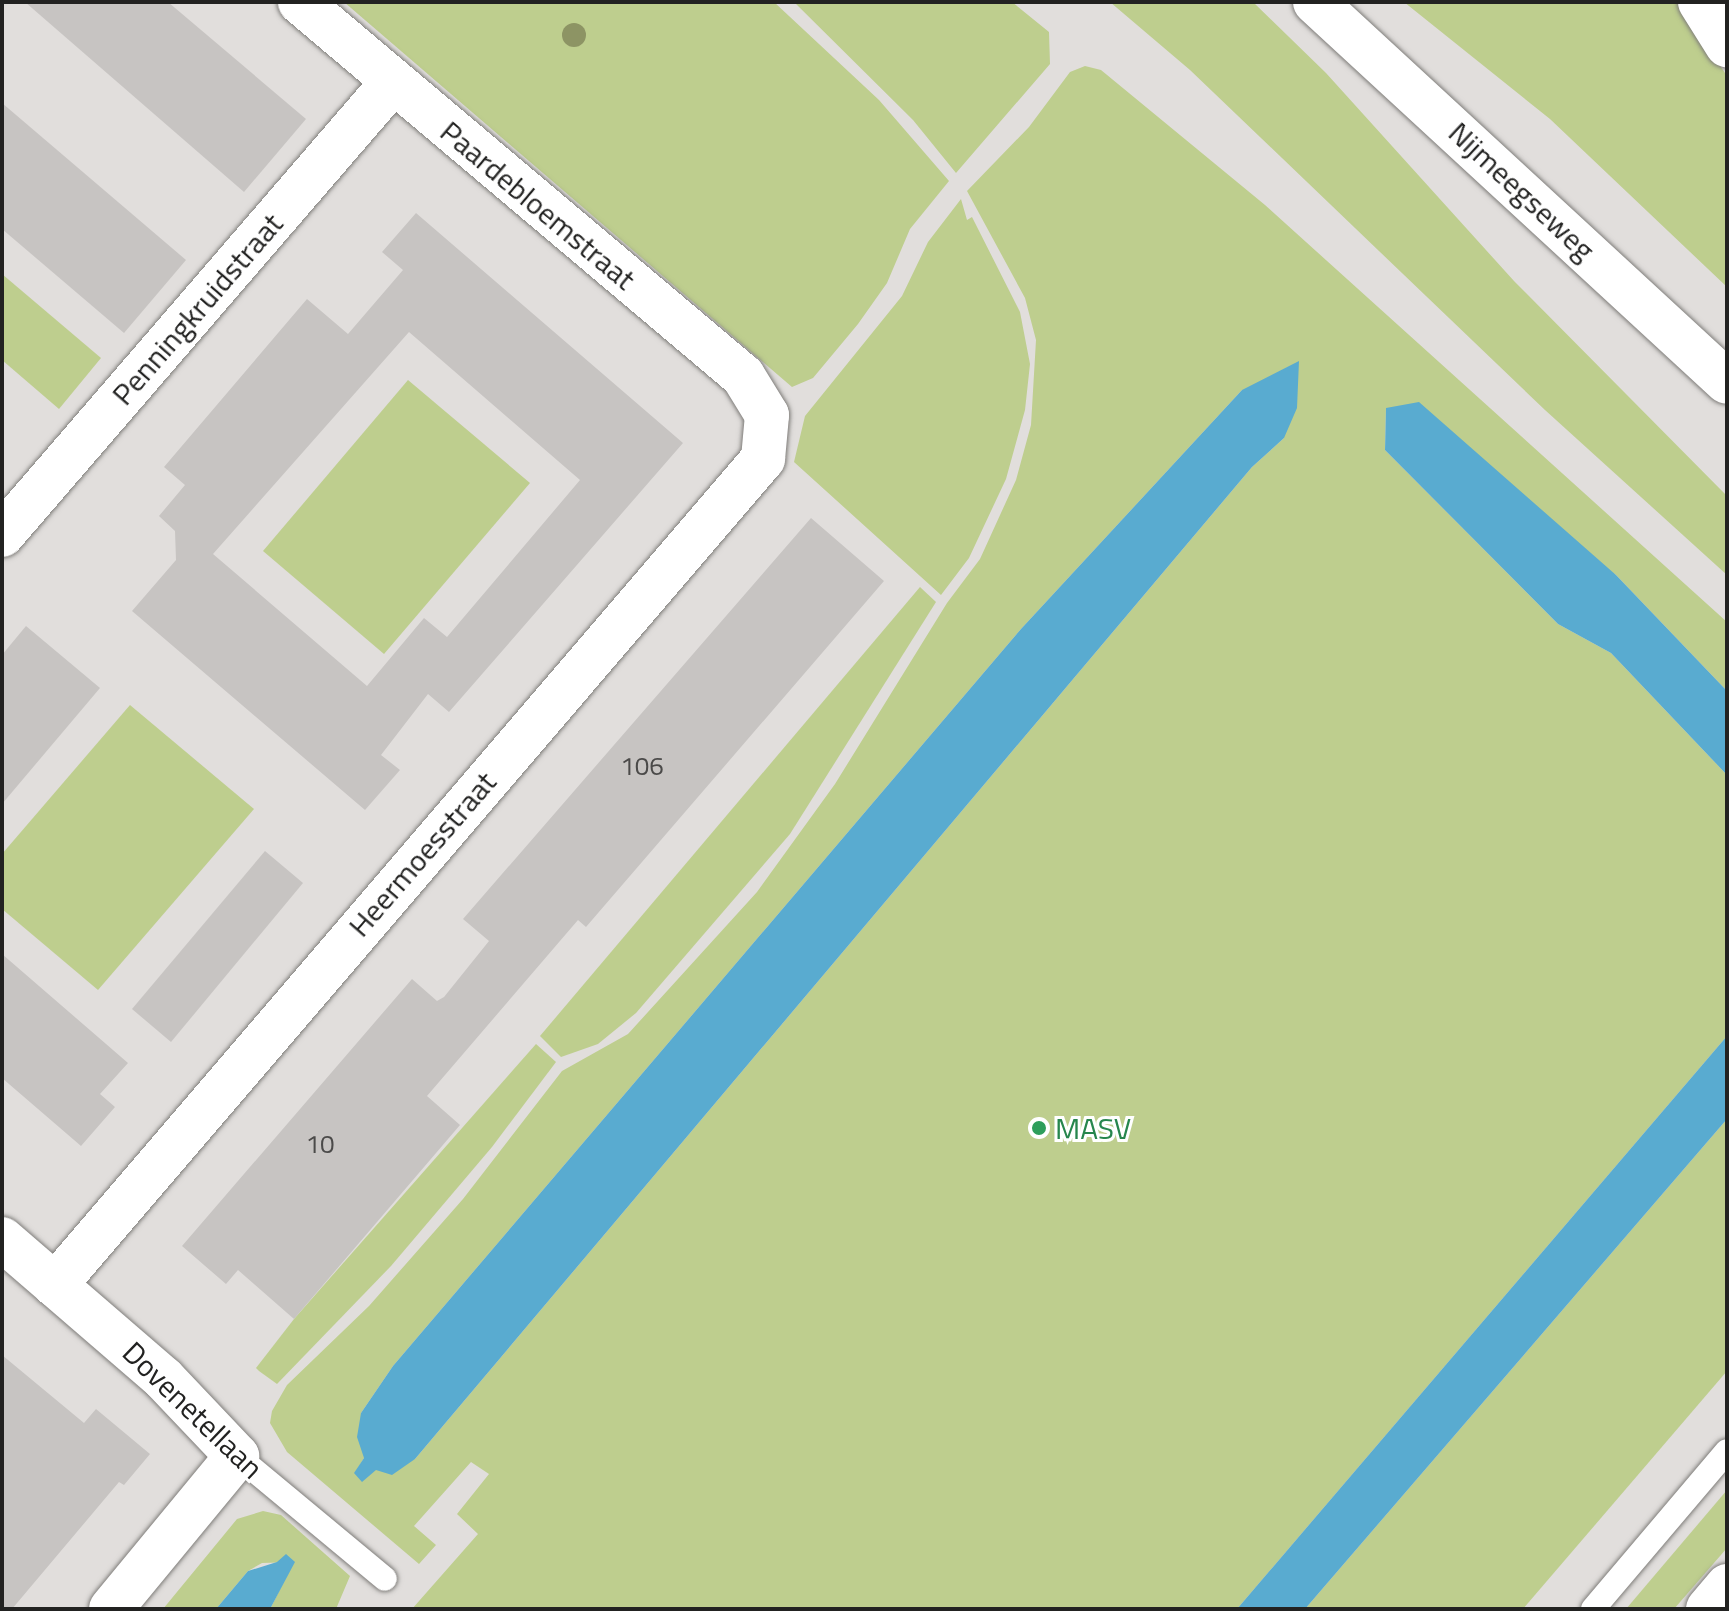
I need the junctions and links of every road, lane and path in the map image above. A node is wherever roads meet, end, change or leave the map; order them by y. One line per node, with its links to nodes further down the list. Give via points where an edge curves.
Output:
1 (300, 2): 5 (street, Paardebloemstraat)
2 (1315, 2): 6 (street, Nijmeegseweg)
3 (1700, 2): 4 (street)
4 (1727, 45)
5 (392, 83): 7 (street, Paardebloemstraat, via 743,376); 8 (street, Penningkruidstraat)
6 (1727, 382)
7 (767, 415): 10 (street, Heermoesstraat, via 763,459)
8 (2, 535)
9 (2, 1239): 10 (street, Dovenetellaan)
10 (55, 1285): 12 (street, Dovenetellaan, via 163,1378)
11 (1727, 1451): 16 (lane)
12 (237, 1456): 13 (lane, Dovenetellaan); 15 (street)
13 (385, 1579)
14 (1727, 1586): 17 (street)
15 (111, 1609)
16 (1593, 1609)
17 (1708, 1609)

